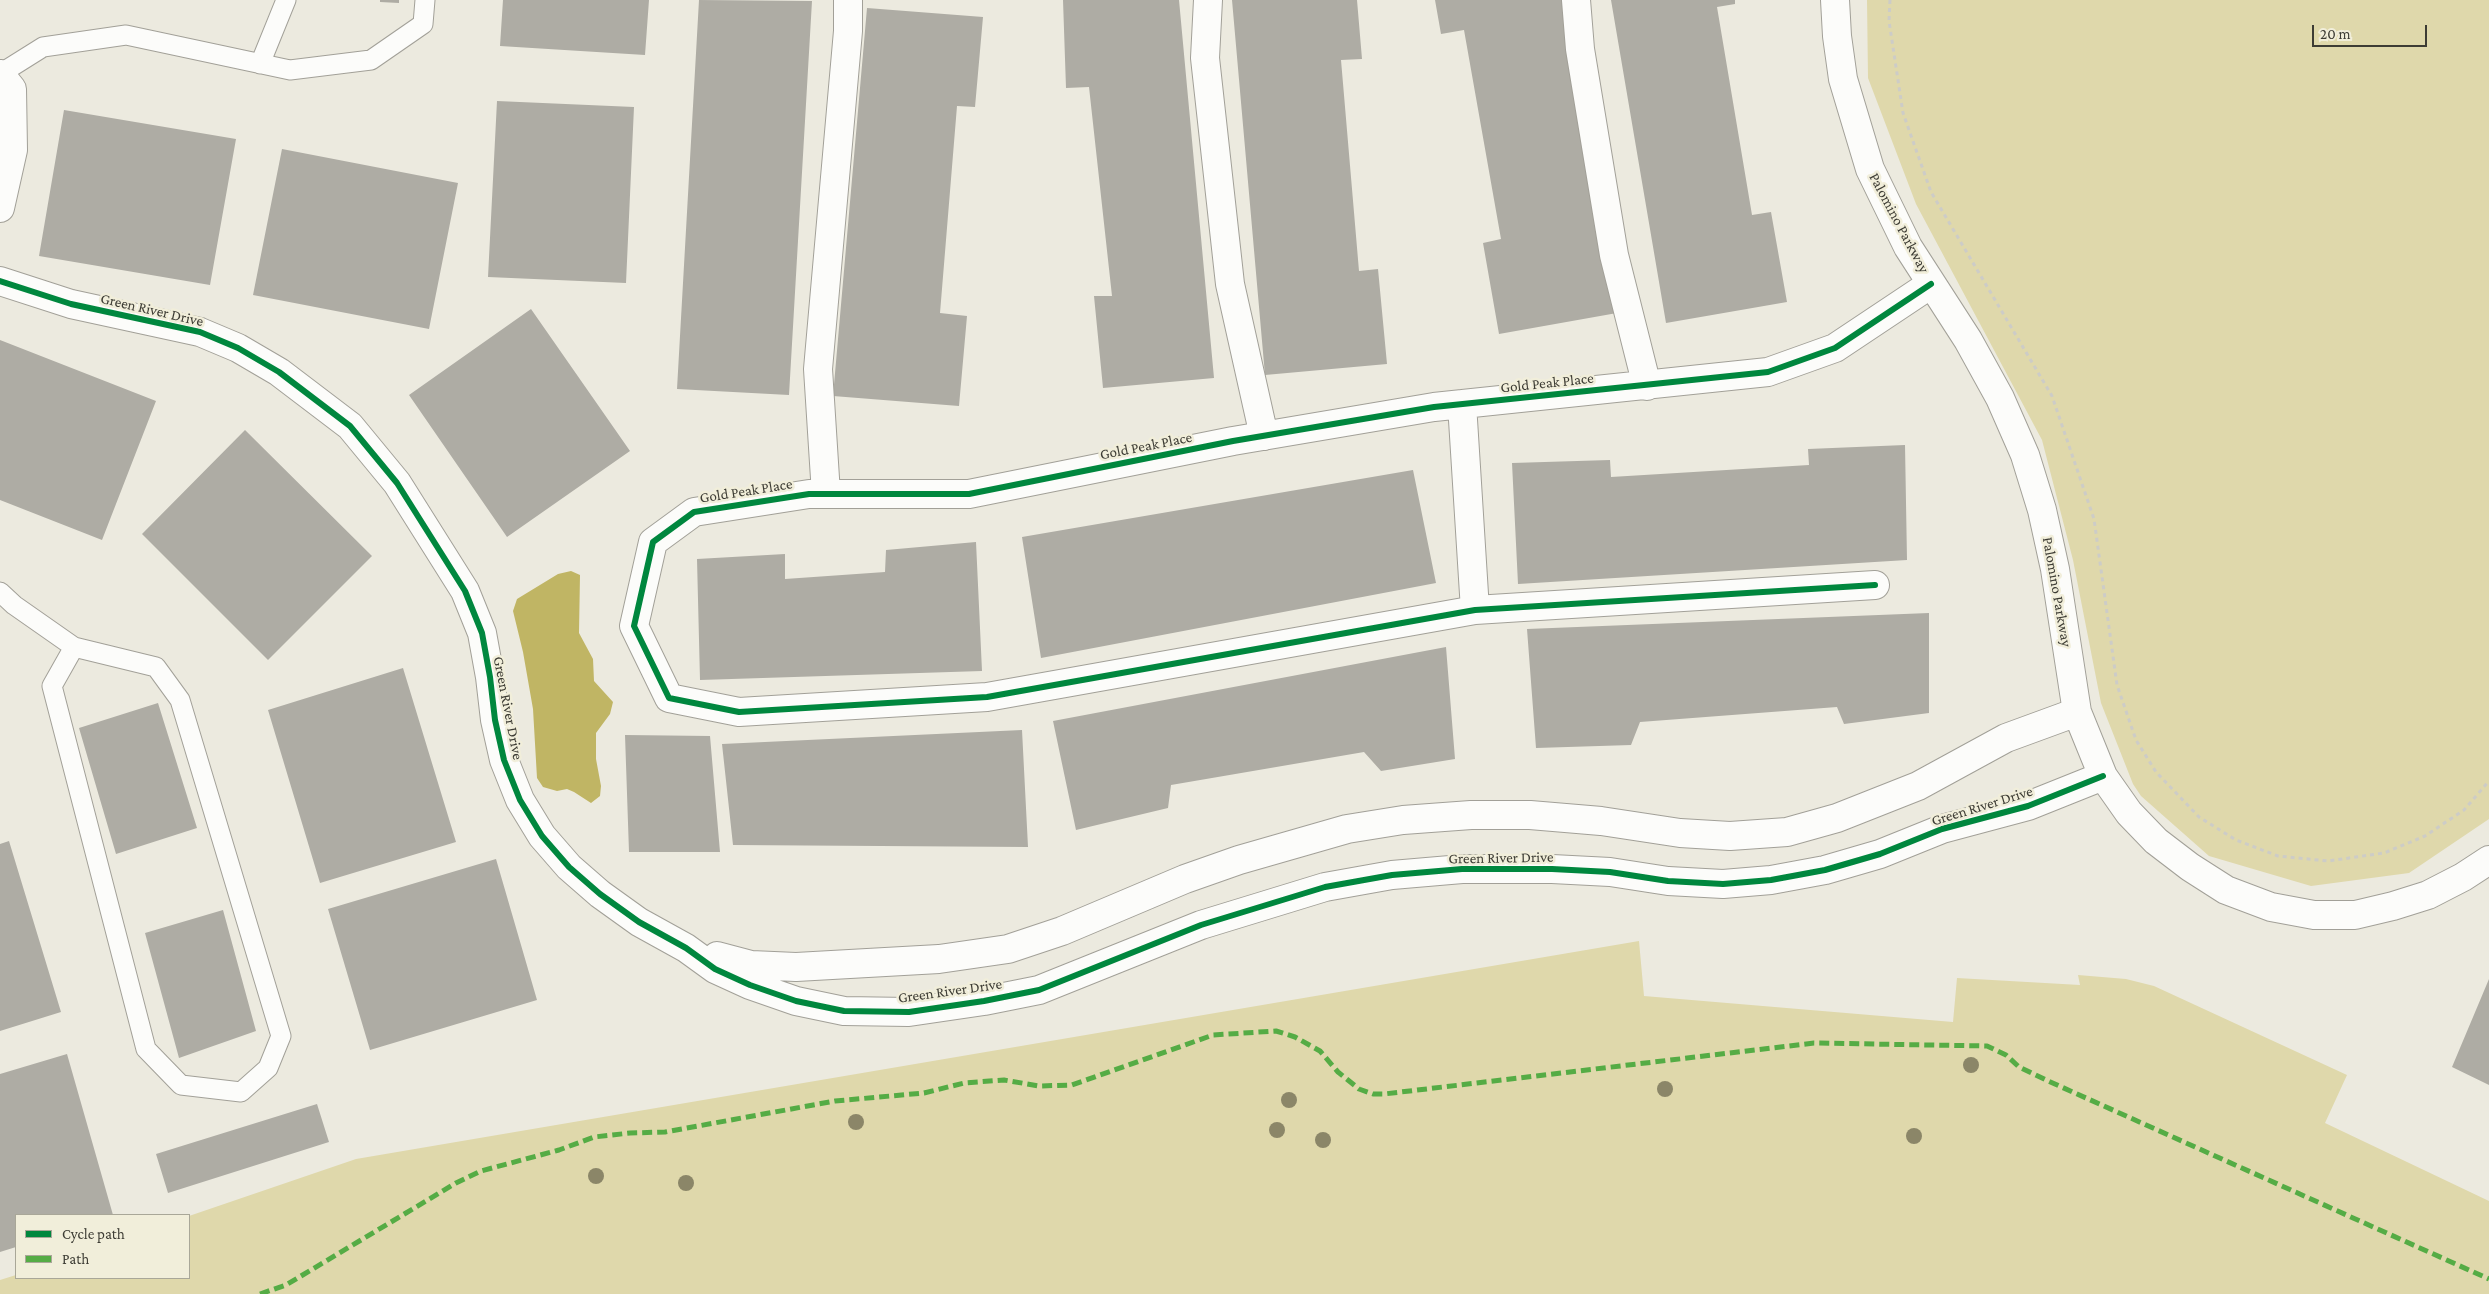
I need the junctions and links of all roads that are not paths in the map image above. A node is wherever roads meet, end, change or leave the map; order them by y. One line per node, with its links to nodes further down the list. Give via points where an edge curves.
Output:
1 (286, 0): 7 (lane)
2 (425, 0): 7 (lane, via 423,24 371,60 290,70)
3 (848, 0): 15 (street, via 818,369)
4 (1208, 0): 14 (street, via 1205,58 1230,284)
5 (1576, 0): 12 (street, via 1580,49 1614,256)
6 (1835, 0): 11 (street, Palomino Parkway, via 1843,79 1870,169 1908,247)
7 (260, 64): 8 (lane, via 126,35 43,47)
8 (0, 74): 9 (street, via 12,89 13,150)
9 (0, 208)
10 (0, 281): 23 (street, Green River Drive, via 71,304 200,332 238,348 279,372 350,426 397,483 465,592 482,633 504,760 520,800 542,836 569,867 600,894 639,922)
11 (1932, 284): 12 (street, Gold Peak Place, via 1835,348 1768,372); 20 (street, Palomino Parkway, via 2000,398 2025,455 2055,569)
12 (1647, 386): 13 (street, Gold Peak Place)
13 (1462, 404): 14 (street, Gold Peak Place); 18 (street)
14 (1264, 436): 15 (street, Gold Peak Place, via 969,494)
15 (826, 494): 18 (street, Gold Peak Place, via 694,512 653,542 634,626 669,698 739,712 987,697)
16 (1875, 585): 18 (street, Gold Peak Place)
17 (0, 592): 19 (lane)
18 (1476, 610)
19 (74, 647): 19 (lane, via 156,667 180,700 282,1036 268,1068 241,1092 181,1085 146,1049 52,686)
20 (2077, 712): 21 (street, Palomino Parkway); 23 (street, Green River Drive, via 2006,738 1918,786 1837,818 1787,832 1720,836 1530,815 1403,820 1347,829 1239,860 1184,879 1062,932 1008,949 939,959 796,967 751,965)
21 (2103, 776): 22 (street, Palomino Parkway, via 2129,813 2156,841 2190,868 2226,890 2271,907 2314,915 2354,915 2428,895); 23 (street, Green River Drive, via 2028,806 1942,829 1880,854 1825,870 1771,880 1723,884 1668,881 1610,872 1462,869 1392,875 1325,887 1201,925 1039,990 909,1012 844,1011 796,1001 750,985 715,968)
22 (2489, 860)
23 (686, 948)

